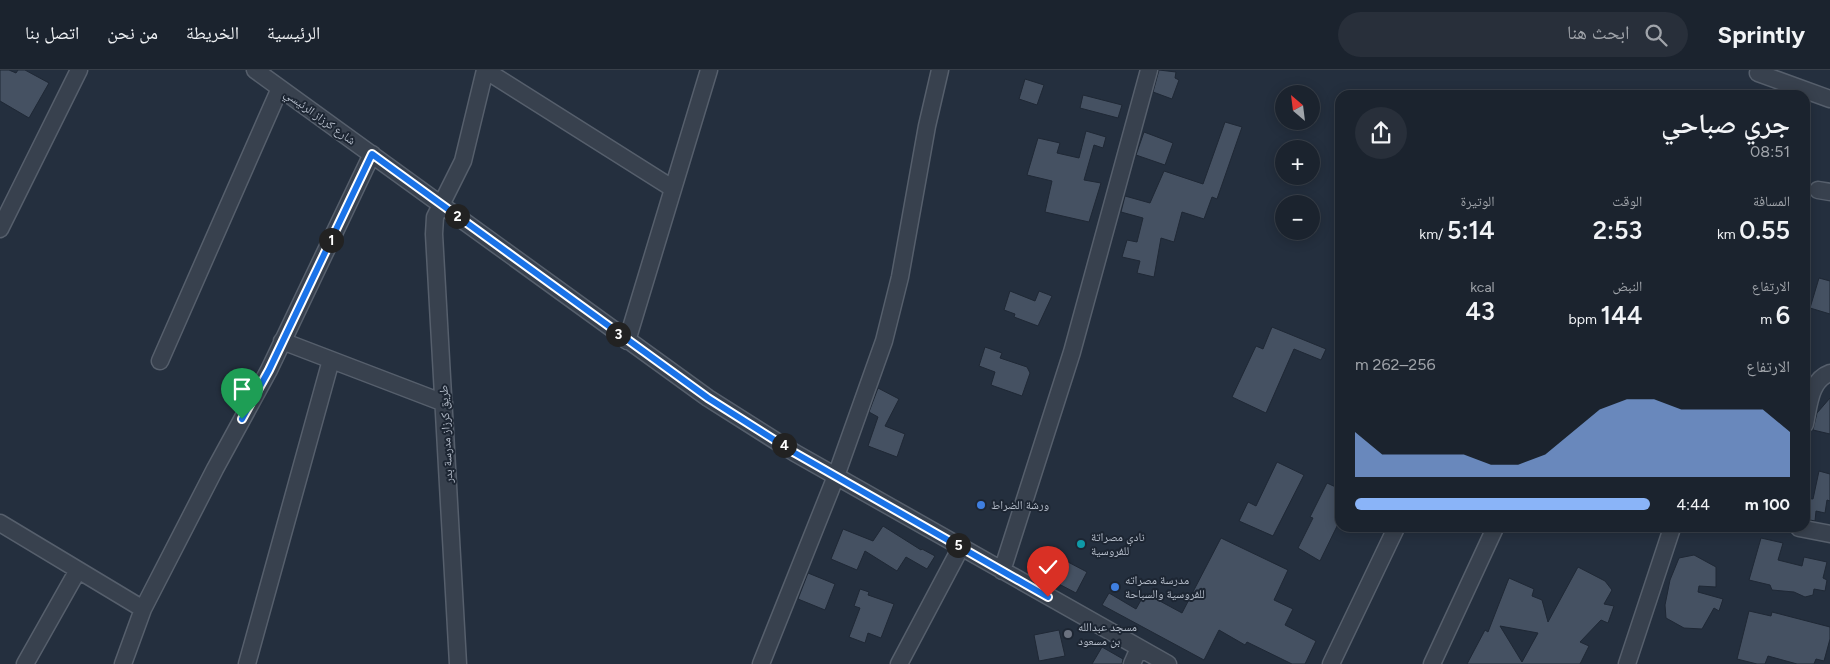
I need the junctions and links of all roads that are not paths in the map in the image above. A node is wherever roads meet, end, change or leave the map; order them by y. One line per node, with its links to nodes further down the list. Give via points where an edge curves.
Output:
1 (79, 70): 15 (street)
2 (255, 70): 8 (street, شارع كرزاز الرئيسي)
3 (485, 70): 13 (street); 14 (street, طريق كرزاز مدرسة بدر, via 463,161)
4 (709, 70): 13 (street)
5 (940, 70): 23 (street, via 887,332)
6 (1149, 70): 32 (street, via 1072,352)
7 (1758, 73): 9 (street)
8 (280, 88): 12 (street, شارع كرزاز الرئيسي); 19 (street)
9 (1805, 90)
10 (1810, 92): 11 (street)
11 (1830, 99)
12 (372, 154): 14 (street, شارع كرزاز الرئيسي); 16 (street)
13 (672, 188): 17 (street)
14 (440, 205): 17 (street, شارع كرزاز الرئيسي); 21 (street, طريق كرزاز مدرسة بدر, via 434,234)
15 (0, 229)
16 (282, 341): 18 (street); 33 (street)
17 (627, 341): 23 (street, شارع كرزاز الرئيسي, via 708,398)
18 (331, 360): 21 (street); 37 (street)
19 (160, 361)
20 (1830, 373): 22 (street, via 1816,383)
21 (444, 403): 38 (street, طريق كرزاز مدرسة بدر)
22 (1810, 405)
23 (836, 476): 30 (street, شارع كرزاز الرئيسي); 39 (street)
24 (0, 523): 31 (street)
25 (1810, 530): 29 (street)
26 (1394, 532): 43 (street)
27 (1493, 532): 44 (street)
28 (1671, 532): 45 (street)
29 (1830, 534)
30 (961, 547): 32 (street, شارع كرزاز الرئيسي); 40 (street)
31 (78, 570): 33 (street); 35 (street)
32 (1002, 572): 34 (street, شارع كرزاز الرئيسي)
33 (143, 609): 36 (street)
34 (1139, 648): 41 (street); 42 (street, شارع كرزاز الرئيسي)
35 (25, 664)
36 (124, 664)
37 (247, 664)
38 (458, 664)
39 (762, 664)
40 (899, 664)
41 (1132, 664)
42 (1168, 664)
43 (1332, 664)
44 (1432, 664)
45 (1627, 664)

